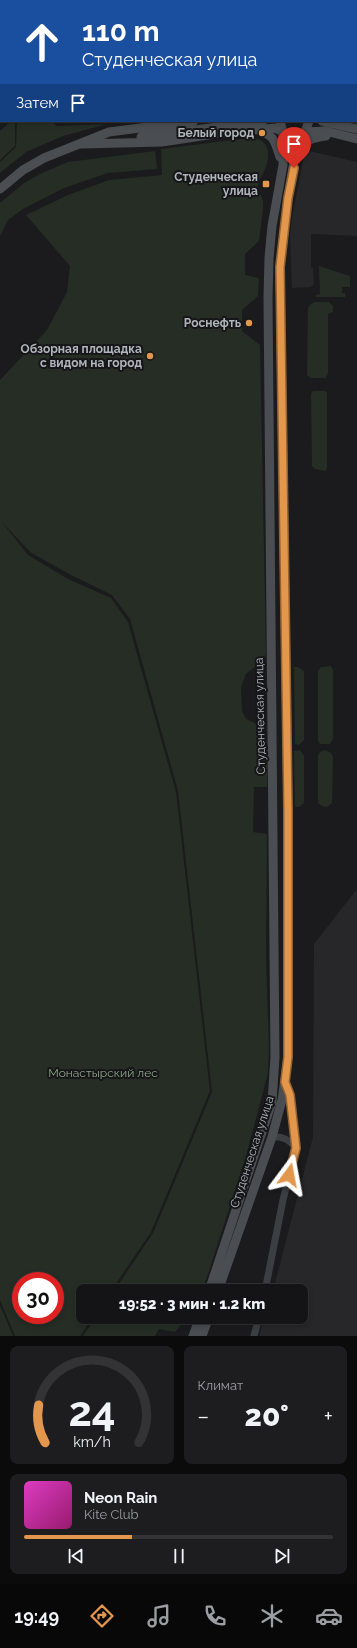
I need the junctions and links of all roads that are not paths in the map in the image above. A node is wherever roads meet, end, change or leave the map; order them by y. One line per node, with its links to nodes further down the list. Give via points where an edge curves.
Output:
1 (180, 122): 6 (main road)
2 (254, 122): 12 (main road)
3 (280, 122): 9 (main road, Студенческая улица)
4 (309, 122): 10 (main road, Студенческая улица)
5 (326, 122): 7 (main road)
6 (137, 125): 12 (main road, via 109,132)
7 (353, 128)
8 (256, 129): 9 (main road, via 274,128); 12 (main road, via 162,142); 13 (main road, via 268,133 274,139)
9 (283, 132): 10 (main road, via 290,135); 13 (main road, Студенческая улица)
10 (305, 132): 11 (main road, via 325,131); 14 (main road, Студенческая улица, via 298,144)
11 (357, 140): 14 (main road, via 328,135 308,140 302,146)
12 (82, 144): 15 (main road, via 44,158 23,170)
13 (283, 165): 16 (main road, Студенческая улица)
14 (294, 168): 17 (main road, Студенческая улица)
15 (0, 189)
16 (272, 226): 17 (main road); 21 (main road, Студенческая улица, via 268,298 275,1057 272,1102)
17 (283, 227): 18 (main road, Студенческая улица, via 280,267 288,811 288,1057)
18 (285, 1082): 19 (main road, Студенческая улица); 20 (street, via 290,1095)
19 (272, 1137): 20 (street, via 290,1140); 22 (main road, Студенческая улица)
20 (296, 1148): 23 (street)
21 (211, 1284)
22 (220, 1284)
23 (266, 1284)
24 (197, 1324): 27 (main road)
25 (206, 1324): 28 (main road)
26 (257, 1324): 29 (street)
27 (193, 1336)
28 (202, 1336)
29 (254, 1336)

